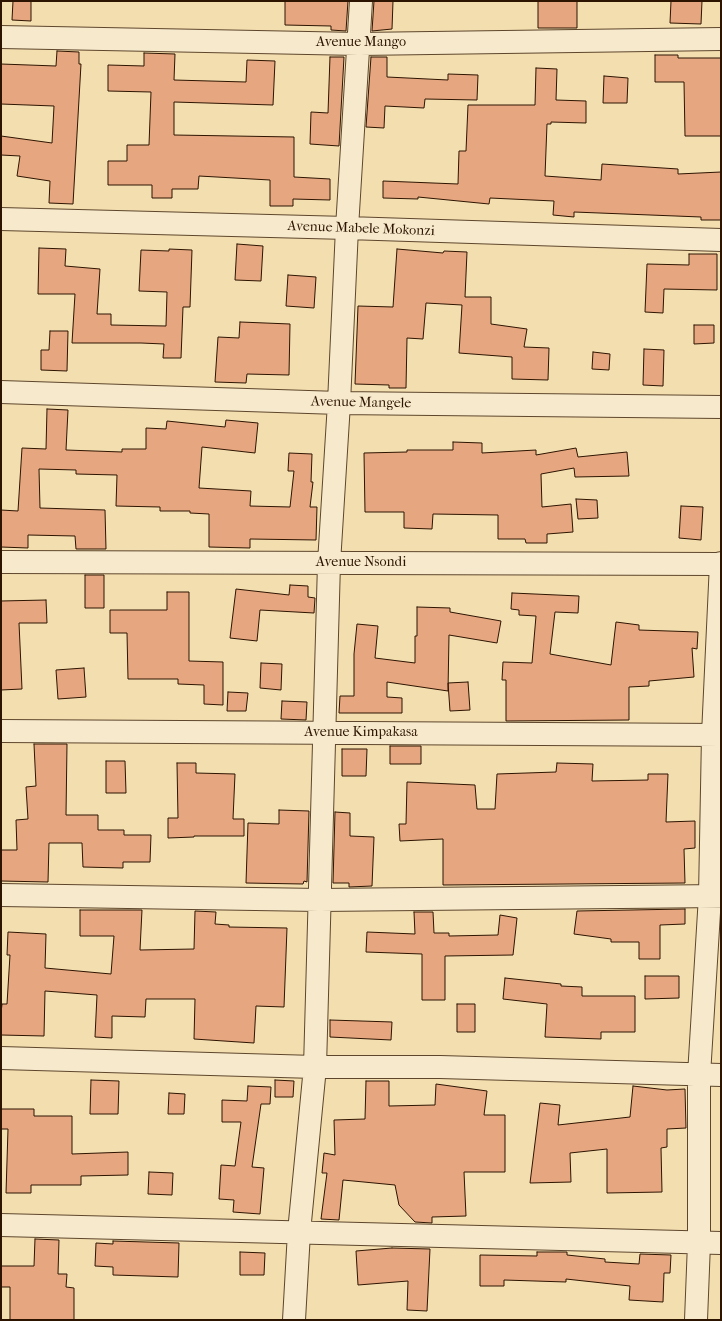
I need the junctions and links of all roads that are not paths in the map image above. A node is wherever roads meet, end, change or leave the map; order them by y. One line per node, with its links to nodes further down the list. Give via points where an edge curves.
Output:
1 (361, 1): 4 (street)
2 (1, 38): 4 (street, Avenue Mango)
3 (721, 39): 4 (street, Avenue Mango)
4 (359, 44): 6 (street)
5 (1, 219): 6 (street, Avenue Mabele Mokonzi)
6 (347, 228): 7 (street, Avenue Mabele Mokonzi); 9 (street)
7 (721, 240)
8 (1, 392): 9 (street, Avenue Mangele)
9 (339, 403): 10 (street, Avenue Mangele); 12 (street)
10 (721, 407)
11 (1, 562): 12 (street, Avenue Nsondi)
12 (329, 563): 13 (street, Avenue Nsondi); 15 (street)
13 (721, 563): 16 (street)
14 (1, 731): 15 (street, Avenue Kimpakasa)
15 (325, 733): 16 (street, Avenue Kimpakasa); 19 (street)
16 (717, 735): 18 (street)
17 (1, 895): 19 (street)
18 (715, 896): 19 (street); 22 (street)
19 (319, 900): 21 (street)
20 (1, 1058): 21 (street)
21 (315, 1067): 22 (street, via 440,1067); 24 (street)
22 (710, 1075): 25 (street)
23 (1, 1225): 24 (street)
24 (299, 1232): 25 (street); 26 (street)
25 (710, 1243): 27 (street)
26 (294, 1320)
27 (696, 1320)

